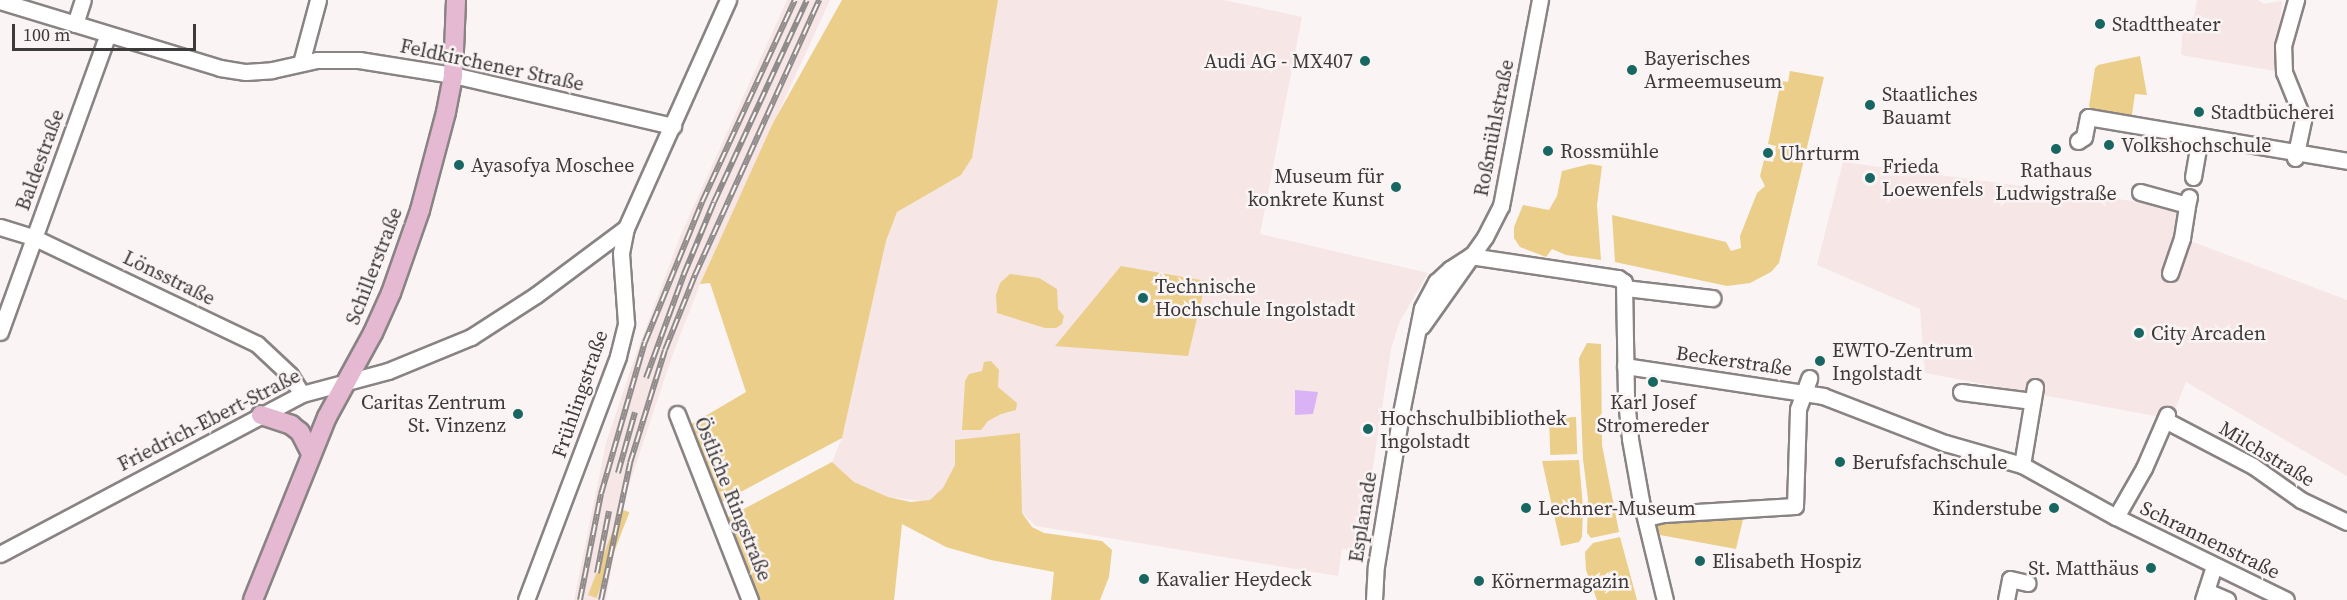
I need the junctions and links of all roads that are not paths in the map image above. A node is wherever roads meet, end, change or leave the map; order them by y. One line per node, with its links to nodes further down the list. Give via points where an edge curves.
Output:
1 (83, 0): 8 (street)
2 (318, 0): 10 (street)
3 (456, 0): 11 (main road, Schillerstraße)
4 (728, 0): 12 (street, Frühlingstraße)
5 (1540, 0): 22 (street, Roßmühlstraße, via 1504,195 1491,227)
6 (2296, 0): 15 (street, via 2283,46 2284,72 2303,119)
7 (0, 1): 8 (street, Feldkirchener Straße)
8 (75, 24): 9 (street, Feldkirchener Straße)
9 (107, 36): 10 (street, Feldkirchener Straße, via 246,72); 21 (street, Baldestraße)
10 (301, 63): 11 (street, Feldkirchener Straße, via 336,58)
11 (453, 75): 12 (street, Feldkirchener Straße); 28 (main road, Schillerstraße, via 420,210 391,293)
12 (673, 126): 20 (street, Frühlingstraße)
13 (2200, 137): 14 (street, via 2088,117 2084,137); 15 (street); 17 (street)
14 (2078, 141)
15 (2295, 156): 16 (street)
16 (2347, 161)
17 (2193, 177)
18 (2140, 192): 23 (street, via 2188,201 2182,238)
19 (0, 227): 21 (street, Lönsstraße)
20 (626, 228): 28 (street, Friedrich-Ebert-Straße, via 536,295 471,337 388,372); 45 (street, Frühlingstraße, via 621,253 626,323 618,356)
21 (35, 238): 26 (street, Baldestraße); 31 (street, Lönsstraße, via 257,344 290,375)
22 (1470, 256): 24 (street, via 1618,278); 47 (street, Esplanade, via 1415,335 1376,566)
23 (2170, 273)
24 (1625, 288): 25 (street); 27 (street)
25 (1712, 298)
26 (0, 332)
27 (1625, 366): 29 (street, Beckerstraße); 38 (street, via 1630,439)
28 (345, 381): 31 (street, Friedrich-Ebert-Straße); 34 (main road, Schillerstraße)
29 (1807, 385): 35 (street, Beckerstraße, via 1823,396 1945,443); 38 (street, via 1798,409 1795,506)
30 (1961, 392): 35 (street, via 2033,394)
31 (302, 394): 33 (street, Friedrich-Ebert-Straße)
32 (677, 414): 46 (street, Östliche Ringstraße)
33 (261, 416): 34 (main road, via 291,425 300,432); 40 (street, Friedrich-Ebert-Straße)
34 (311, 454): 44 (main road, Schillerstraße)
35 (2022, 465): 36 (street, Beckerstraße)
36 (2040, 473): 37 (street, Schrannenstraße)
37 (2116, 517): 39 (street, Milchstraße, via 2166,418 2254,462 2301,500); 41 (street, Schrannenstraße)
38 (1646, 518): 48 (street)
39 (2347, 522)
40 (0, 554)
41 (2214, 566): 43 (street); 51 (street, Schrannenstraße)
42 (2028, 583): 49 (street, via 2010,579)
43 (2204, 596): 50 (street)
44 (253, 600)
45 (526, 600)
46 (750, 600)
47 (1374, 600)
48 (1665, 600)
49 (2006, 600)
50 (2227, 600)
51 (2286, 600)

